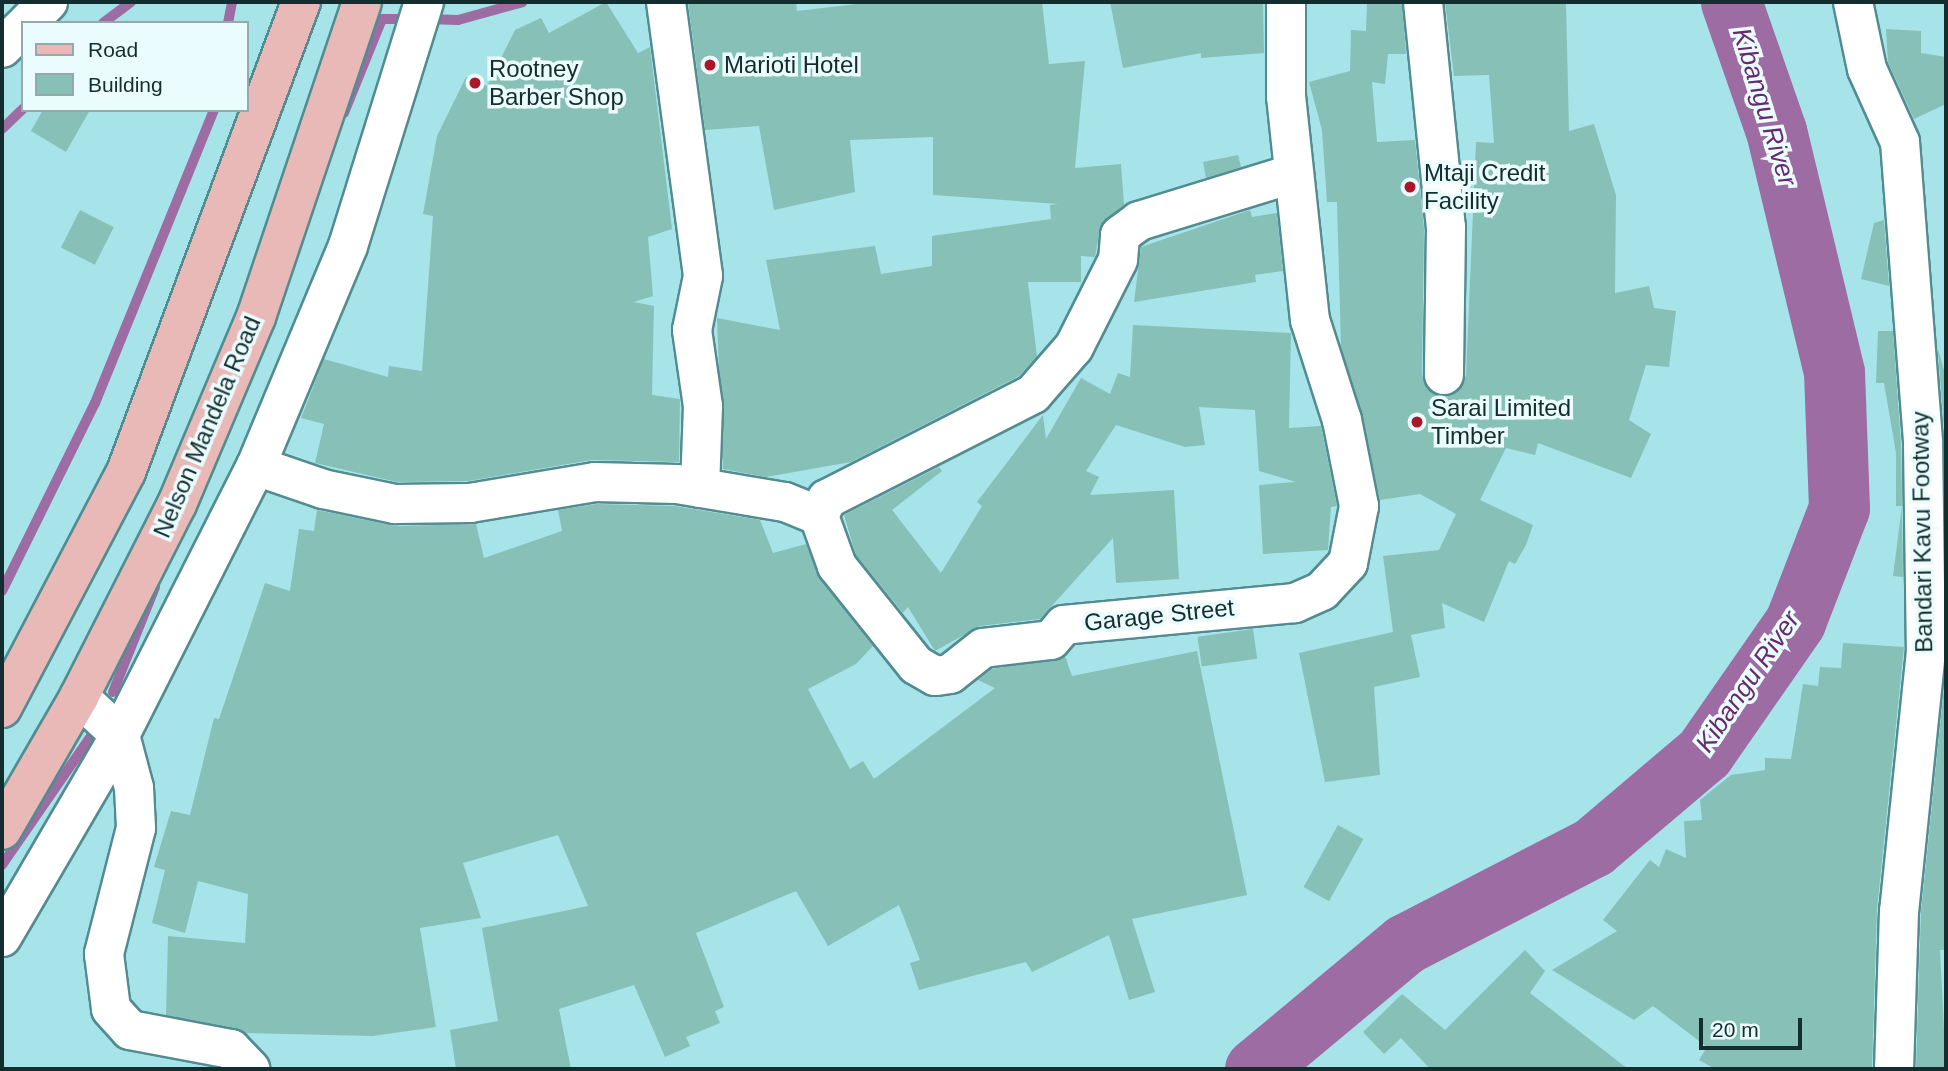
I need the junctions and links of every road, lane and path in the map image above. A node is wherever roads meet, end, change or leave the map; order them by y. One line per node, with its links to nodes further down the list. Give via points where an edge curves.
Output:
1 (48, 2): 9 (street)
2 (301, 2): 18 (main road, via 126,472)
3 (362, 2): 17 (main road, Nelson Mandela Road, via 256,317 177,504)
4 (424, 2): 14 (street, via 348,246)
5 (666, 2): 15 (street, via 703,276 692,330 703,406)
6 (1286, 2): 12 (street, Garage Street)
7 (1423, 2): 13 (street, via 1446,227)
8 (1853, 2): 23 (street, Bandari Kavu Footway, via 1867,69 1900,142 1923,443 1926,651 1899,911)
9 (29, 21)
10 (21, 29): 11 (street)
11 (2, 48)
12 (1292, 174): 16 (street, via 1139,221 1121,235 1118,260 1054,375 1033,394 848,484 827,499); 16 (street, Garage Street, via 1310,320 1342,420 1359,506 1348,563 1322,591 1294,603 1064,625 1051,640 990,645 950,674 935,676 884,631 837,566)
13 (1444, 375)
14 (256, 466): 15 (street, via 395,504 470,503 595,482); 19 (street)
15 (700, 488): 16 (street, via 785,502)
16 (819, 516)
17 (79, 697): 19 (street); 20 (main road, Nelson Mandela Road)
18 (2, 708)
19 (120, 735): 21 (street); 22 (street, via 135,788 136,828 104,954 111,1009 130,1030 231,1049)
20 (2, 830)
21 (2, 937)
22 (250, 1069)
23 (1894, 1069)

